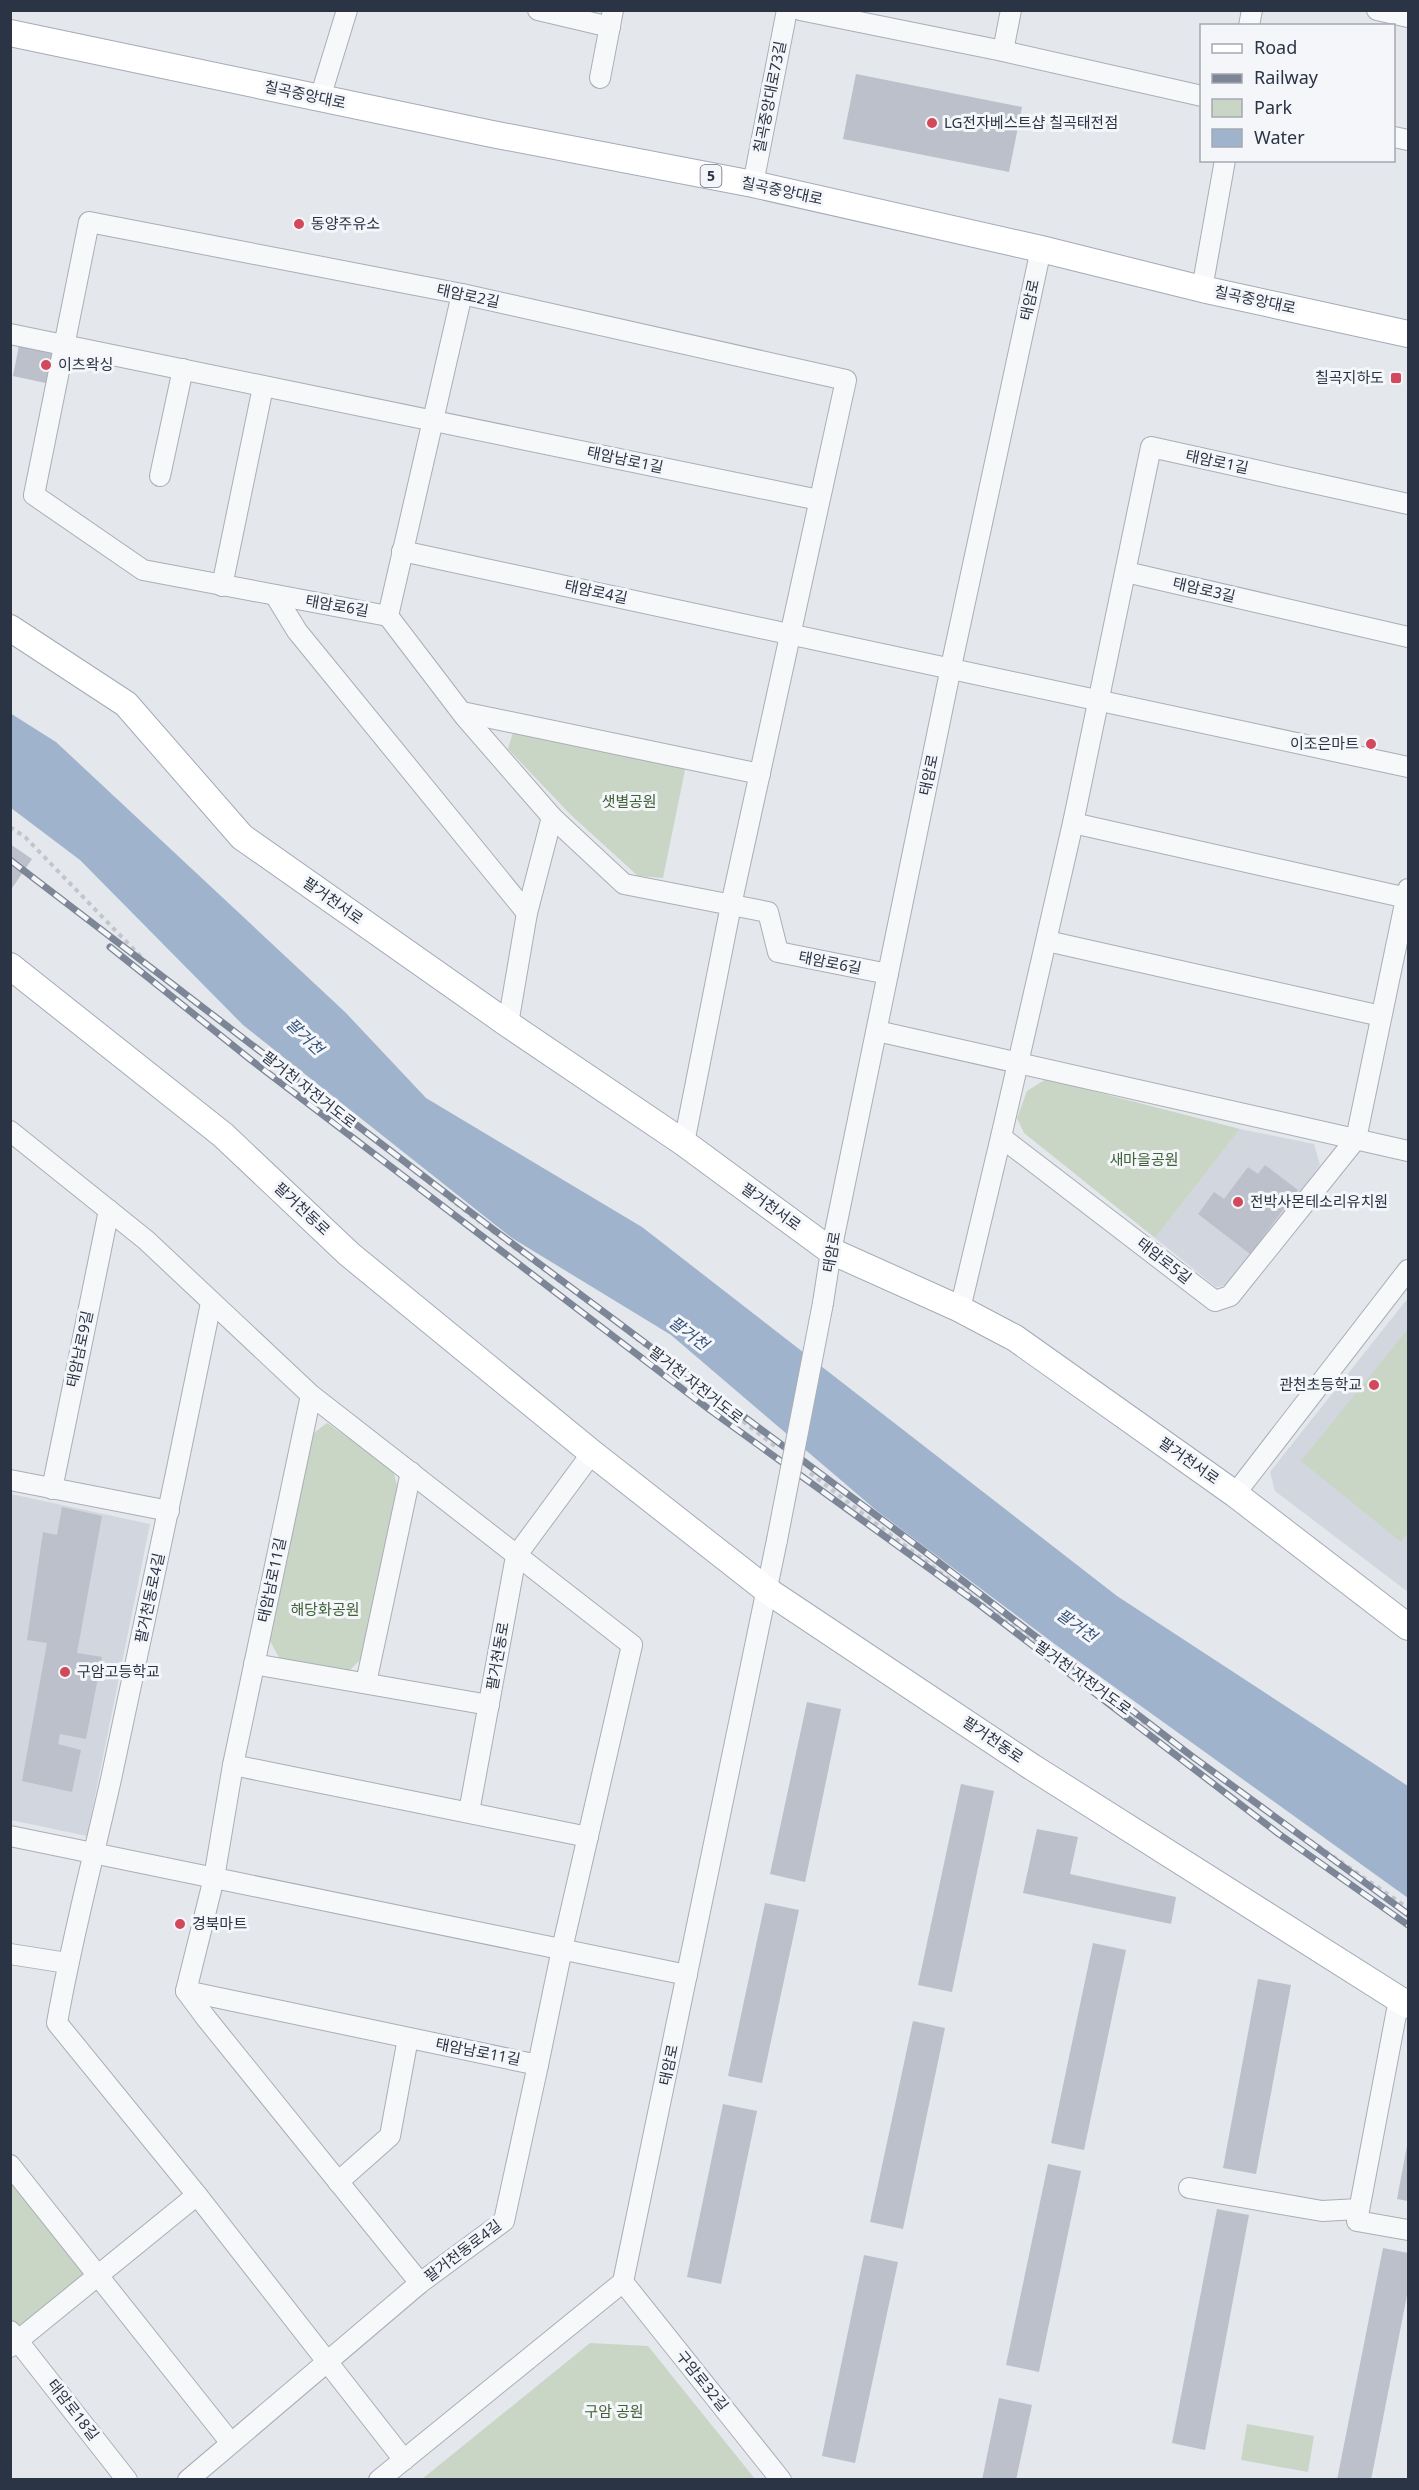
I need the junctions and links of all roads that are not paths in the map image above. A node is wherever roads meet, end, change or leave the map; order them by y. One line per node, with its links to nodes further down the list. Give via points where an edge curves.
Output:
1 (346, 10): 13 (street)
2 (538, 10): 8 (street)
3 (787, 10): 15 (street, 칠곡중앙대로73길)
4 (800, 10): 10 (street)
5 (1011, 10): 10 (street)
6 (1377, 10): 7 (street)
7 (1408, 17)
8 (612, 19): 11 (street)
9 (10, 33): 13 (main road, 칠곡중앙대로 / 5)
10 (1003, 51): 12 (street)
11 (600, 78)
12 (1200, 96)
13 (320, 98): 15 (main road, 칠곡중앙대로 / 5)
14 (1225, 162): 17 (street)
15 (753, 184): 16 (main road, 칠곡중앙대로 / 5)
16 (1041, 249): 17 (main road, 칠곡중앙대로 / 5); 36 (street, 태암로)
17 (1202, 289): 20 (main road, 칠곡중앙대로 / 5)
18 (462, 294): 21 (street, 태암로2길, via 89,222); 24 (street); 26 (street, 태암로2길, via 846,380)
19 (10, 334): 21 (street, 태암남로1길)
20 (1408, 334)
21 (65, 345): 22 (street, 태암남로1길); 30 (street, 태암로6길, via 34,495 143,570)
22 (183, 369): 23 (street, 태암남로1길); 25 (street)
23 (263, 387): 24 (street, 태암남로1길); 30 (street)
24 (431, 420): 26 (street, 태암남로1길); 28 (street)
25 (160, 476)
26 (819, 500): 34 (street)
27 (1408, 504): 29 (street, 태암로1길, via 1151,447)
28 (402, 551): 32 (street); 34 (street, 태암로4길)
29 (1126, 572): 35 (street, 태암로3길); 37 (street)
30 (222, 586): 31 (street, 태암로6길)
31 (276, 595): 32 (street, 태암로6길); 45 (street, via 297,631)
32 (388, 616): 38 (street, 태암로6길)
33 (10, 628): 50 (main road, 팔거천서로, via 126,704 242,837)
34 (790, 633): 36 (street, 태암로4길); 40 (street)
35 (1408, 637)
36 (951, 667): 37 (street); 48 (street, 태암로)
37 (1099, 700): 39 (street); 42 (street)
38 (462, 712): 40 (street); 41 (street, 태암로6길)
39 (1408, 767)
40 (760, 774): 44 (street)
41 (552, 818): 44 (street, 태암로6길, via 624,884); 45 (street)
42 (1073, 824): 43 (street); 46 (street)
43 (1408, 893): 49 (street, 태암로5길)
44 (731, 905): 48 (street, 태암로6길, via 768,912 778,952); 56 (street)
45 (527, 913): 50 (street)
46 (1047, 941): 49 (street); 52 (street)
47 (10, 966): 64 (main road, 팔거천동로, via 223,1135 349,1254)
48 (888, 974): 51 (street, 태암로)
49 (1381, 1016): 55 (street, 태암로5길)
50 (508, 1024): 56 (main road, 팔거천서로)
51 (877, 1031): 52 (street); 59 (street, 태암로)
52 (1020, 1062): 53 (street); 55 (street)
53 (1001, 1137): 55 (street, 태암로5길, via 1215,1301 1230,1296); 62 (street)
54 (12, 1139): 58 (street, via 57,1167)
55 (1356, 1139): 57 (street)
56 (684, 1143): 59 (main road, 팔거천서로)
57 (1408, 1151)
58 (109, 1210): 61 (street); 67 (street, 태암남로9길)
59 (831, 1251): 62 (main road, 팔거천서로); 71 (street, 태암로, bridge)
60 (1408, 1270): 68 (street)
61 (211, 1303): 63 (street); 69 (street, 팔거천동로4길)
62 (960, 1309): 68 (main road, 팔거천서로, via 1015,1338)
63 (311, 1395): 65 (street); 73 (street, 태암남로11길)
64 (592, 1454): 70 (street, 팔거천동로); 71 (main road, 팔거천동로)
65 (411, 1472): 70 (street); 74 (street)
66 (10, 1480): 67 (street)
67 (52, 1489): 69 (street)
68 (1235, 1494): 72 (main road, 팔거천서로)
69 (169, 1511): 80 (street, 팔거천동로4길)
70 (516, 1556): 75 (street, 팔거천동로); 79 (street, 태암남로11길, via 632,1645)
71 (768, 1591): 85 (street, 태암로); 87 (main road, 팔거천동로, via 1032,1767)
72 (1408, 1627)
73 (254, 1664): 74 (street, 팔거천동로); 76 (street, 태암남로11길)
74 (366, 1683): 75 (street, 팔거천동로)
75 (489, 1705): 77 (street, 팔거천동로)
76 (233, 1765): 77 (street); 81 (street, 태암남로11길)
77 (469, 1812): 79 (street)
78 (10, 1836): 80 (street)
79 (588, 1837): 82 (street, 태암남로11길)
80 (94, 1853): 81 (street); 84 (street, 팔거천동로4길)
81 (214, 1878): 82 (street); 86 (street, 태암남로11길)
82 (562, 1949): 85 (street); 89 (street, 태암남로11길)
83 (10, 1954): 84 (street)
84 (67, 1963): 93 (street, 팔거천동로4길, via 57,2023)
85 (687, 1975): 97 (street, 태암로)
86 (186, 1991): 88 (street, 태암남로11길); 91 (street)
87 (1404, 2002): 94 (street)
88 (408, 2038): 89 (street, 태암남로11길); 91 (street, via 390,2136)
89 (538, 2065): 98 (street, 팔거천동로4길, via 504,2221)
90 (10, 2165): 96 (street)
91 (338, 2182): 98 (street)
92 (1189, 2188): 94 (street, via 1322,2211)
93 (197, 2195): 96 (street); 100 (street, 팔거천동로4길)
94 (1359, 2209): 95 (street, via 1357,2221)
95 (1408, 2230)
96 (98, 2275): 99 (street); 101 (street)
97 (623, 2282): 102 (street); 106 (street, 구암로32길)
98 (420, 2283): 100 (street, 팔거천동로4길)
99 (13, 2339): 104 (street, 태암로18길)
100 (328, 2362): 101 (street, 팔거천동로4길); 102 (street, 팔거천동로4길)
101 (231, 2443): 103 (street, 팔거천동로4길)
102 (404, 2460): 105 (street)
103 (195, 2474)
104 (127, 2480)
105 (379, 2480)
106 (781, 2480)

